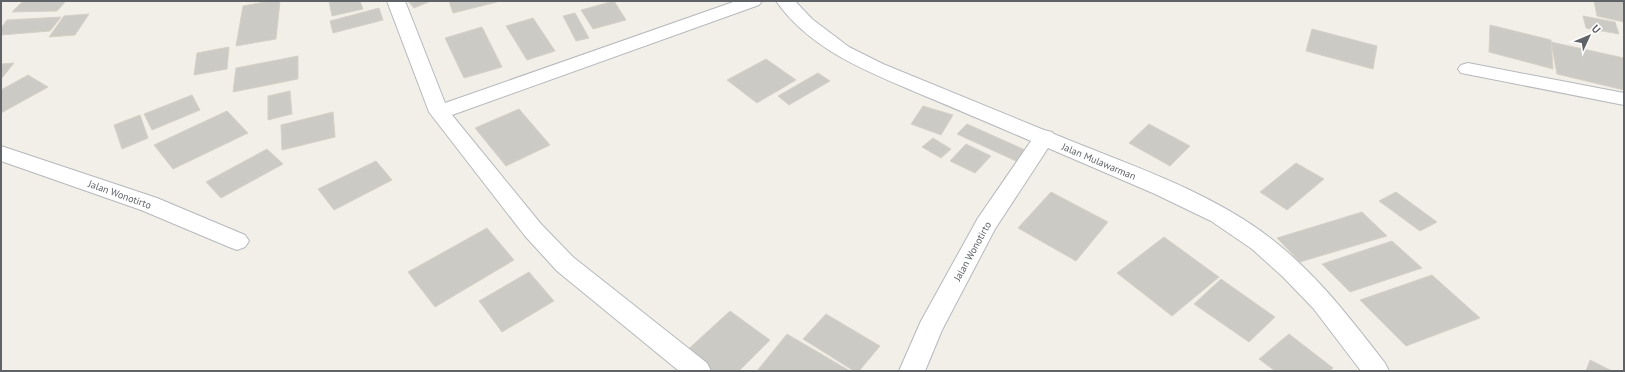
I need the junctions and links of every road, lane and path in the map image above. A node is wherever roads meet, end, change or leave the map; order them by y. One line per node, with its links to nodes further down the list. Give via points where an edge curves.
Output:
1 (396, 1): 6 (street)
2 (753, 1): 6 (street)
3 (785, 1): 7 (street, Jalan Mulawarman, via 806,23 842,51 876,68)
4 (1468, 69): 5 (street)
5 (1624, 99)
6 (439, 112): 10 (street, via 534,230 565,264)
7 (1045, 137): 11 (street, Jalan Wonotirto, via 986,224 930,328); 12 (street, Jalan Mulawarman, via 1212,212 1260,243 1322,301)
8 (1, 152): 9 (street, Jalan Wonotirto, via 149,204)
9 (237, 241)
10 (698, 371)
11 (912, 371)
12 (1376, 371)

